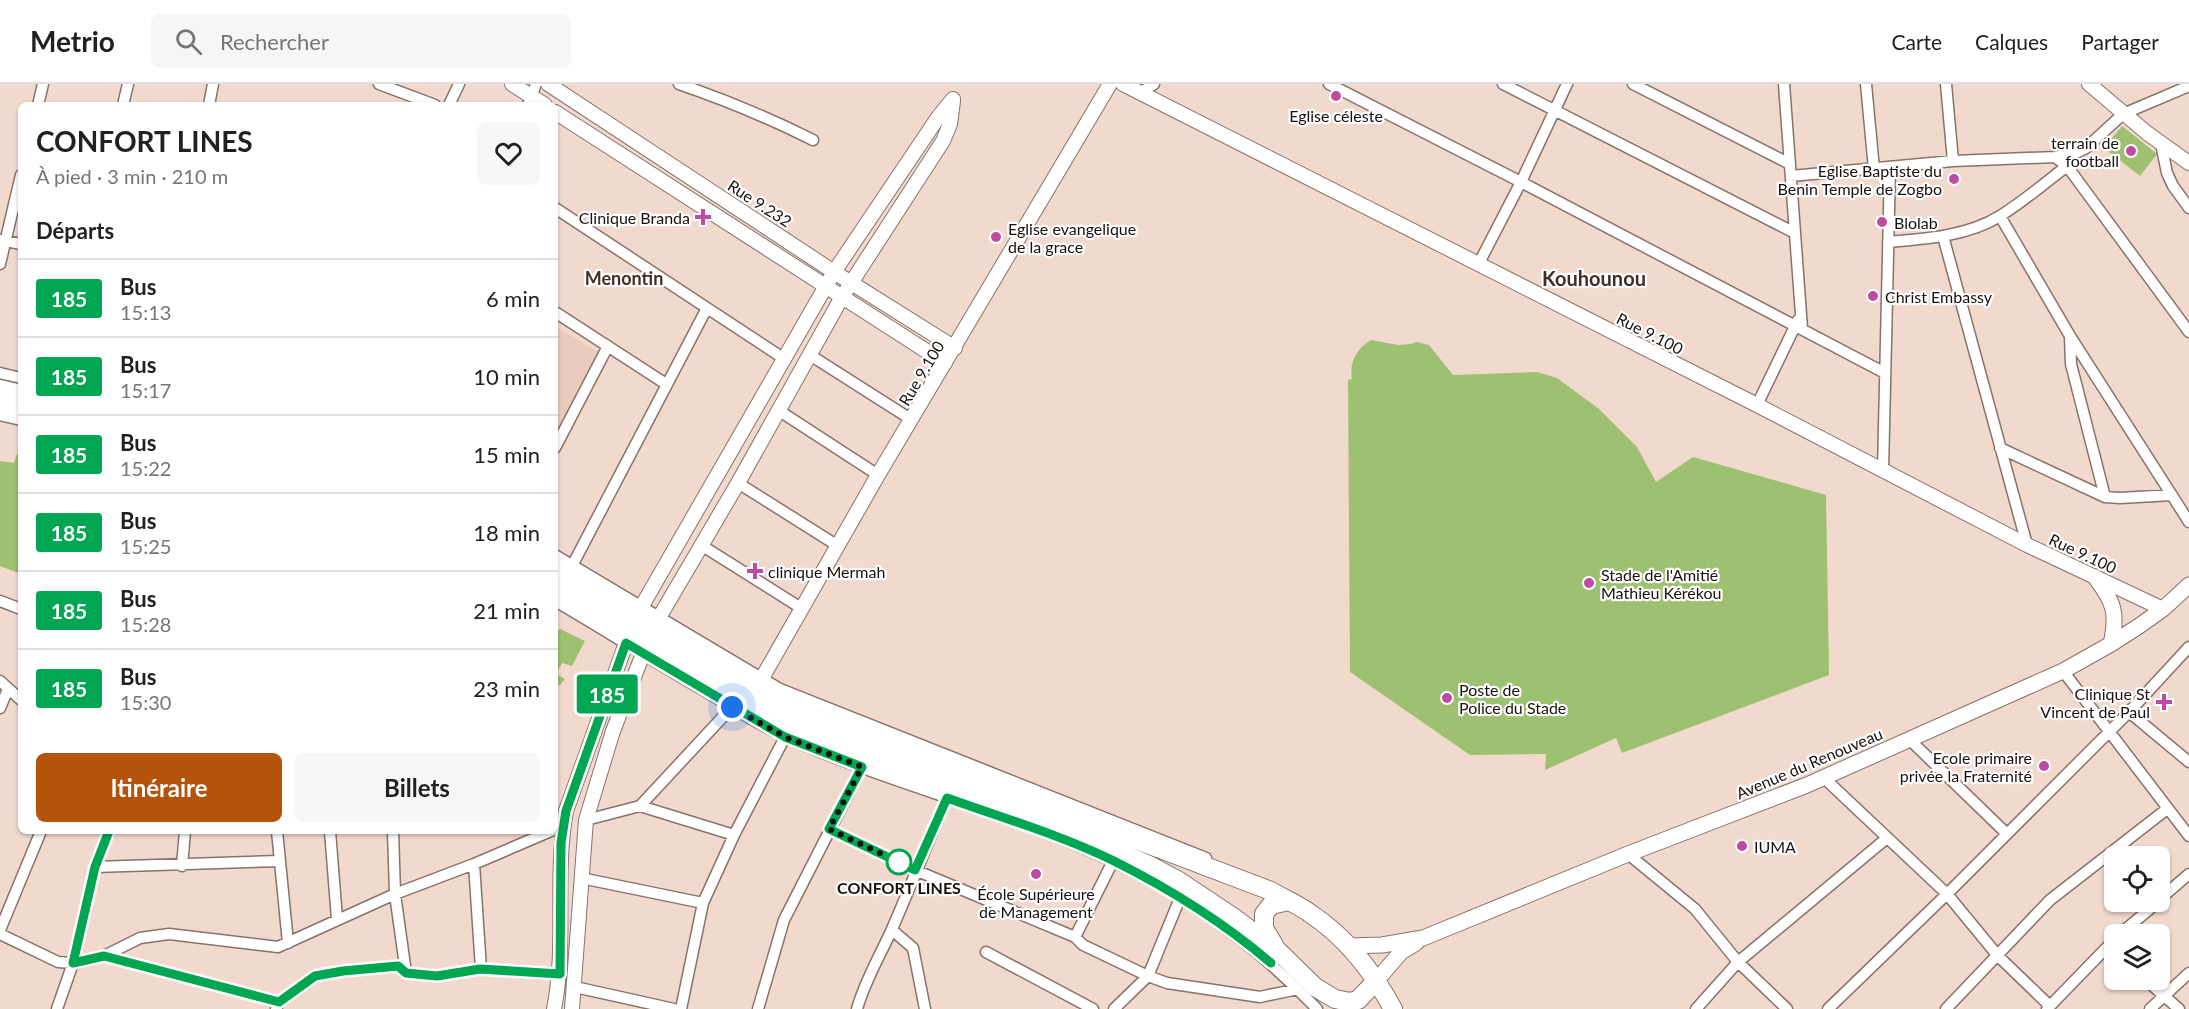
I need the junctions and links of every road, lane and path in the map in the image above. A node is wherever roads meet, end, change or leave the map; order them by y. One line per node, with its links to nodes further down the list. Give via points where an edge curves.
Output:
1 (42, 84): 23 (street)
2 (128, 84): 24 (street)
3 (213, 84): 25 (street)
4 (380, 84): 26 (street)
5 (459, 84): 27 (street)
6 (512, 84): 22 (street)
7 (548, 84): 55 (street, Rue 9.232)
8 (679, 84): 31 (street, via 738,104)
9 (1110, 84): 65 (street, Rue 9.100)
10 (1124, 84): 21 (street, Rue 9.100)
11 (1154, 84): 21 (street)
12 (1329, 84): 41 (street)
13 (1503, 84): 28 (street)
14 (1567, 84): 28 (street)
15 (1632, 84): 36 (street)
16 (1866, 84): 39 (street)
17 (1946, 84): 34 (street)
18 (2089, 84): 30 (street)
19 (1782, 85): 36 (street)
20 (2189, 86): 30 (street)
21 (1141, 92): 54 (street, Rue 9.100)
22 (532, 95)
23 (39, 102)
24 (124, 102)
25 (210, 102)
26 (427, 102)
27 (450, 102)
28 (1556, 110): 41 (street); 48 (street)
29 (558, 114): 57 (street)
30 (2123, 114): 32 (street); 33 (street, via 2086,148)
31 (813, 140)
32 (2177, 155): 35 (street); 45 (street, via 2167,173)
33 (2055, 157): 34 (street); 37 (street)
34 (1953, 161): 38 (street)
35 (2189, 163)
36 (1790, 164): 40 (street)
37 (2067, 166): 47 (street); 62 (street)
38 (1890, 168): 39 (street); 51 (street)
39 (1874, 169): 40 (street)
40 (1791, 176): 48 (street)
41 (1521, 182): 54 (street); 61 (street)
42 (18, 186): 50 (street)
43 (891, 187): 44 (street); 44 (street, via 953,99 943,141); 55 (street)
44 (907, 198): 56 (street)
45 (2189, 207)
46 (558, 210): 59 (street)
47 (2000, 216): 49 (street); 63 (street)
48 (1795, 233): 61 (street, via 1801,314)
49 (1943, 236): 51 (street); 83 (street)
50 (3, 240): 52 (street); 53 (street)
51 (1888, 242): 70 (street)
52 (18, 243)
53 (0, 264)
54 (1478, 265): 76 (street, Rue 9.100)
55 (834, 272): 56 (street, Rue 9.232); 57 (street)
56 (852, 282): 58 (street); 65 (street, Rue 9.232)
57 (826, 287): 58 (street); 67 (street)
58 (842, 297): 66 (street); 68 (street)
59 (707, 308): 67 (street); 72 (street)
60 (558, 314): 64 (street)
61 (1798, 327): 70 (street); 76 (street)
62 (2189, 332)
63 (2070, 336): 87 (street); 88 (street, via 2071,364)
64 (608, 346): 72 (street); 82 (street)
65 (955, 348): 68 (street, Rue 9.100)
66 (810, 355): 78 (street); 81 (street)
67 (783, 358): 102 (street)
68 (945, 363): 81 (street, Rue 9.100)
69 (0, 373): 71 (street)
70 (1885, 373): 84 (street)
71 (18, 377)
72 (666, 384): 93 (street)
73 (0, 388): 74 (highway)
74 (18, 393)
75 (0, 405): 77 (highway)
76 (1757, 405): 84 (street, Rue 9.100)
77 (18, 409)
78 (778, 410): 85 (street); 86 (street)
79 (0, 415): 80 (street)
80 (18, 419)
81 (912, 420): 85 (street, Rue 9.100)
82 (558, 442)
83 (2000, 448): 88 (street); 91 (street)
84 (1883, 471): 91 (street, Rue 9.100)
85 (878, 475): 92 (street, Rue 9.100)
86 (738, 483): 90 (street); 92 (street)
87 (2172, 495): 88 (street); 89 (street)
88 (2106, 497)
89 (2189, 522)
90 (701, 545): 100 (street); 103 (street)
91 (2027, 545): 94 (street, Rue 9.100)
92 (838, 546): 100 (street, Rue 9.100)
93 (563, 568): 102 (highway)
94 (2095, 577): 101 (street, Rue 9.100); 104 (main road, via 2114,607)
95 (2189, 585): 101 (main road, Avenue du Renouveau)
96 (558, 591): 102 (highway)
97 (0, 601): 99 (street)
98 (558, 602): 102 (street)
99 (18, 608)
100 (801, 608): 107 (street, Rue 9.100)
101 (2163, 609): 104 (main road, Avenue du Renouveau)
102 (632, 626): 103 (highway); 103 (street); 123 (street)
103 (651, 636): 107 (street); 110 (street); 122 (street, via 613,731); 147 (highway, via 818,719); 163 (highway, via 741,700 800,729 1149,865 1202,896)
104 (2111, 644): 106 (main road, Avenue du Renouveau)
105 (2189, 647): 112 (street)
106 (2063, 671): 113 (street); 115 (main road, Avenue du Renouveau)
107 (761, 680): 147 (street, via 1192,851)
108 (4, 685): 109 (street); 111 (street)
109 (18, 697)
110 (732, 707): 114 (street); 120 (street)
111 (0, 708)
112 (2129, 712): 113 (street); 116 (street)
113 (2109, 730): 121 (street); 125 (street)
114 (785, 737): 117 (street); 133 (street)
115 (1910, 740): 118 (main road, Avenue du Renouveau); 125 (street)
116 (2189, 762)
117 (862, 767): 119 (street); 124 (street)
118 (1823, 777): 136 (street); 137 (main road, Avenue du Renouveau)
119 (947, 798): 139 (street); 143 (street)
120 (640, 806): 122 (street); 133 (street)
121 (2167, 809): 135 (street); 167 (street, via 2050,900)
122 (586, 820): 145 (street)
123 (558, 825)
124 (829, 829): 143 (street); 188 (street, via 784,920)
125 (2006, 833): 149 (street)
126 (40, 834): 156 (street)
127 (108, 834): 142 (street)
128 (186, 834): 141 (street)
129 (277, 834): 138 (street)
130 (330, 834): 154 (street)
131 (393, 834): 148 (street)
132 (558, 834): 173 (street, via 561,843)
133 (734, 835): 152 (street)
134 (527, 836): 140 (street)
135 (2189, 836)
136 (1887, 838): 149 (street); 168 (street)
137 (1628, 854): 160 (main road, Avenue du Renouveau); 168 (street, via 1695,909)
138 (280, 861): 141 (street); 161 (street)
139 (1113, 861): 150 (street); 159 (street)
140 (474, 864): 148 (street); 170 (street)
141 (182, 866): 142 (street)
142 (95, 867): 169 (street)
143 (915, 870): 157 (street); 159 (street)
144 (2189, 874): 146 (street)
145 (581, 879): 152 (street); 175 (street)
146 (2170, 890)
147 (1271, 891): 151 (highway)
148 (395, 894): 154 (street); 171 (street)
149 (1947, 894): 167 (street); 199 (street)
150 (1180, 898): 174 (street); 176 (street, via 1225,926)
151 (1289, 901): 162 (highway, via 1328,926); 163 (highway, via 1271,905 1264,914 1264,928)
152 (703, 903): 187 (street)
153 (2145, 912): 155 (street)
154 (337, 919): 161 (street)
155 (2131, 924)
156 (0, 930)
157 (892, 930): 189 (street, via 863,988); 190 (street, via 913,948)
158 (0, 934): 169 (street, via 58,962)
159 (1075, 937): 174 (street, via 1083,945)
160 (1424, 938): 162 (main road, Avenue du Renouveau); 178 (main road, Avenue du Renouveau, via 1401,952)
161 (288, 943): 166 (street, via 278,947 169,934 140,938)
162 (1349, 946): 178 (highway)
163 (1277, 951): 176 (highway)
164 (986, 952): 191 (street)
165 (2104, 954): 182 (street)
166 (104, 956): 169 (street); 181 (street)
167 (1998, 956): 182 (street); 200 (street)
168 (1738, 962): 197 (street); 198 (street)
169 (73, 963): 183 (street)
170 (480, 969): 171 (street, via 437,976); 173 (street)
171 (406, 973): 181 (street, via 398,966 315,976)
172 (2189, 973): 179 (street)
173 (560, 974): 184 (street)
174 (1148, 976): 180 (street, via 1167,983); 192 (street)
175 (575, 987): 185 (street); 186 (street)
176 (1306, 988): 178 (highway, via 1350,1002 1363,995); 180 (street); 194 (street); 195 (highway)
177 (2157, 990): 179 (street)
178 (1385, 994): 196 (street)
179 (2163, 995): 201 (street); 202 (street)
180 (1260, 997): 193 (street)
181 (277, 1006)
182 (2049, 1008)
183 (57, 1009)
184 (554, 1009)
185 (572, 1009)
186 (674, 1009)
187 (681, 1009)
188 (758, 1009)
189 (857, 1009)
190 (925, 1009)
191 (1093, 1009)
192 (1114, 1009)
193 (1264, 1009)
194 (1317, 1009)
195 (1333, 1009)
196 (1399, 1009)
197 (1696, 1009)
198 (1787, 1009)
199 (1828, 1009)
200 (1946, 1009)
201 (2150, 1009)
202 (2179, 1009)

